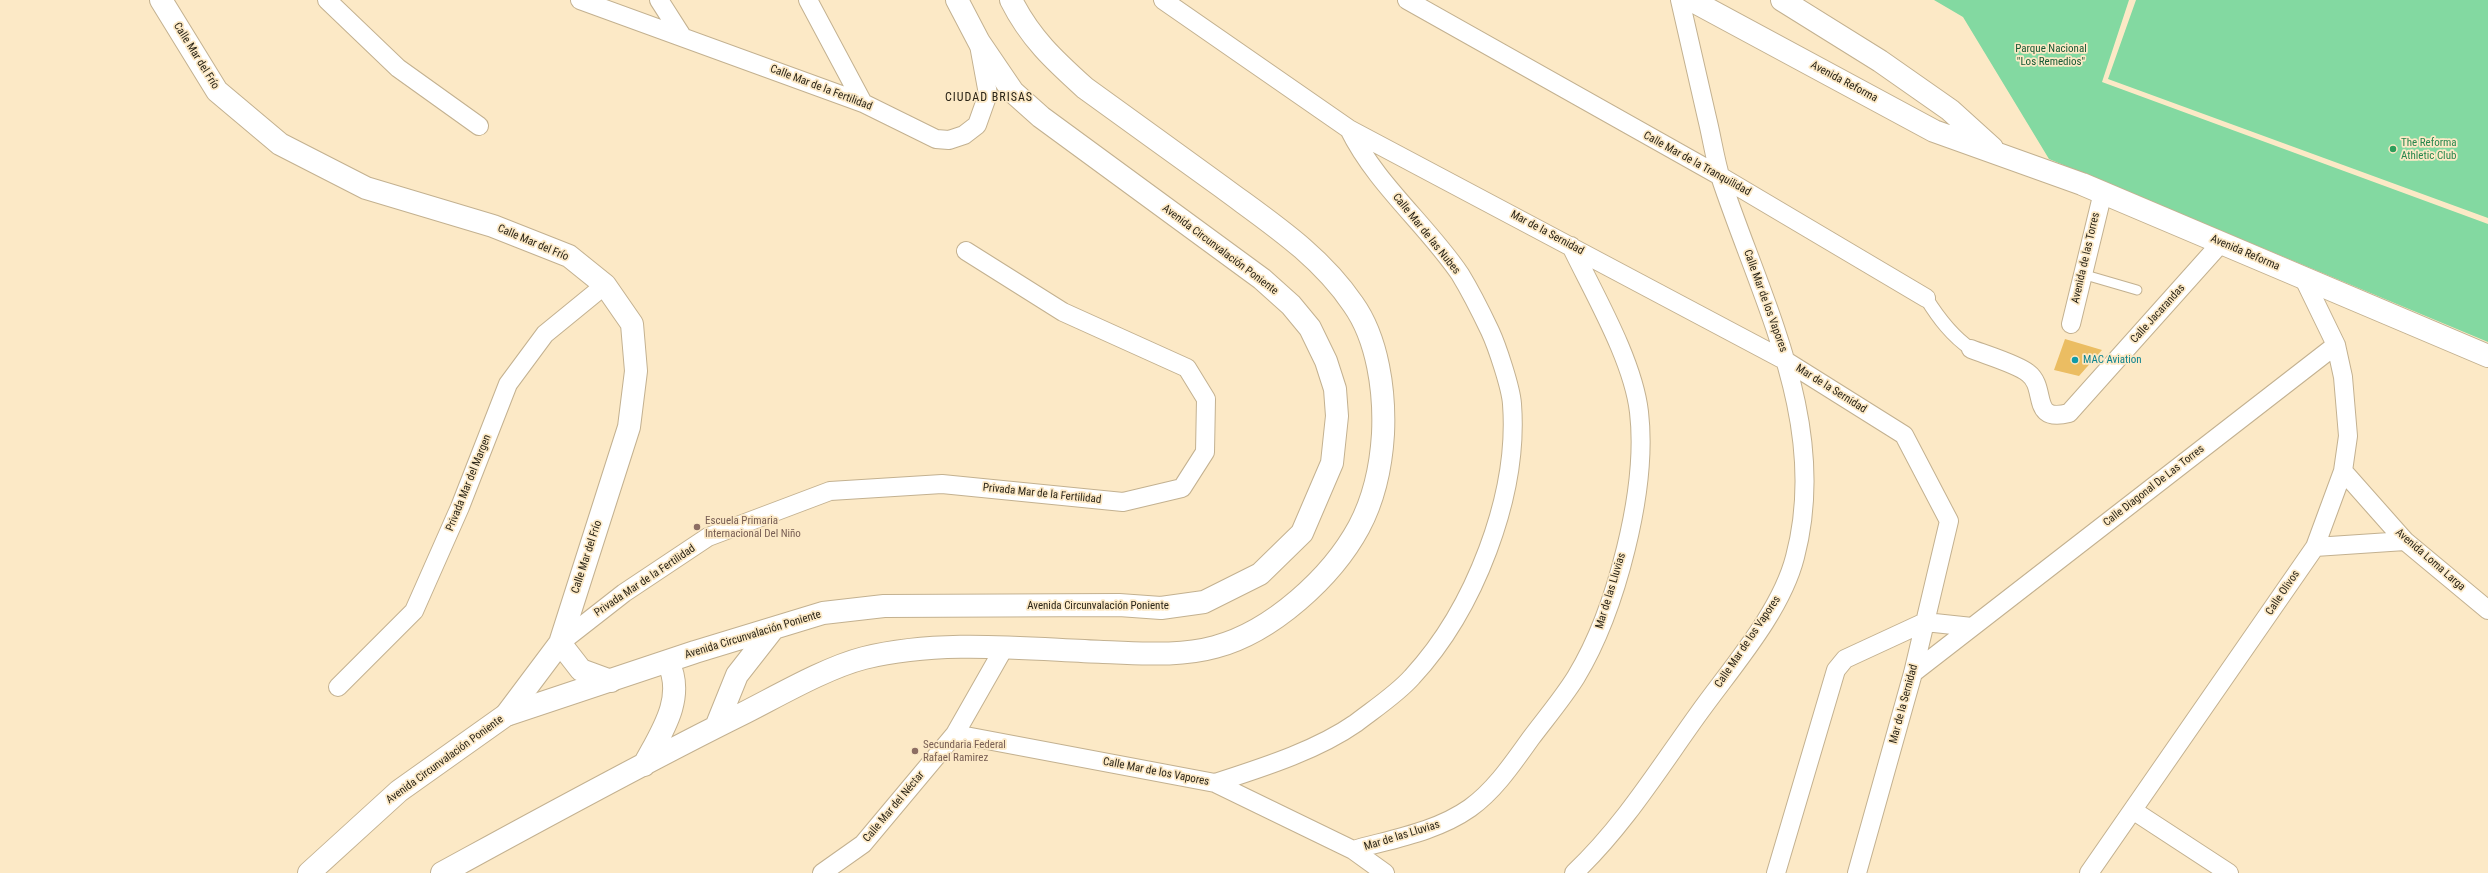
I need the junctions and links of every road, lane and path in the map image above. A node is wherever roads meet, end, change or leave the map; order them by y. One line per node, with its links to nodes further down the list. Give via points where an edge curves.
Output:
1 (161, 0): 26 (main road, Calle Mar del Frío, via 217,91 280,144 366,188 493,226 569,256)
2 (327, 0): 16 (street, via 398,68)
3 (580, 0): 13 (street, Calle Mar de la Fertilidad)
4 (659, 0): 13 (street)
5 (808, 0): 15 (street)
6 (957, 0): 14 (main road, Avenida Circunvalación Poniente)
7 (1011, 0): 42 (main road, via 1023,25 1053,59 1085,88 1297,242 1326,272 1354,306 1371,342 1380,379 1384,418 1381,467 1367,512 1345,552 1277,617 1217,647 1178,653)
8 (1163, 0): 17 (street)
9 (1407, 0): 19 (street, Calle Mar de la Tranquilidad)
10 (1680, 0): 19 (street, Calle Mar de los Vapores)
11 (1691, 0): 18 (main road, Avenida Reforma, via 1934,131)
12 (1782, 0): 18 (main road, Avenida Reforma, via 1880,61 1950,110)
13 (682, 36): 15 (street, Calle Mar de la Fertilidad)
14 (979, 42): 15 (street, Calle Mar de la Fertilidad, via 988,94 977,125 964,135 949,140 936,139); 40 (main road, Avenida Circunvalación Poniente, via 1013,92 1041,117 1262,279 1291,305 1310,328 1326,361 1335,389 1338,416 1332,463 1302,533 1260,574 1204,602 1161,608 1119,605 884,606 823,613)
15 (864, 103)
16 (479, 126)
17 (1350, 129): 22 (street, Mar de la Sernidad); 51 (street, Calle Mar de las Nubes, via 1361,153 1460,274 1491,332 1512,402 1512,453 1501,507 1479,575 1449,632 1411,679 1354,724 1289,758)
18 (2000, 155): 20 (main road, Avenida Reforma)
19 (1720, 176): 28 (street, Calle Mar de la Tranquilidad); 33 (street, Calle Mar de los Vapores)
20 (2103, 192): 21 (main road, Avenida Reforma); 24 (street, Avenida de las Torres)
21 (2221, 243): 25 (main road, Avenida Reforma); 31 (street, Calle Jacarandas, via 2069,413 2057,416 2047,413 2041,404 2036,381 2028,372)
22 (1571, 246): 33 (street, Mar de la Sernidad); 53 (street, Mar de las Lluvias, via 1631,372 1639,412 1639,464 1631,524 1615,587 1597,636 1576,677 1498,782 1470,808 1442,825)
23 (966, 251): 41 (street, Privada Mar de la Fertilidad, via 1063,312 1187,368 1206,399 1205,452 1182,488 1123,502 942,484 830,491 708,537 624,593)
24 (2082, 274): 27 (lane); 29 (street, Avenida de las Torres)
25 (2303, 278): 30 (street, Calle Olivos); 32 (main road, Avenida Reforma)
26 (605, 285): 41 (main road, Calle Mar del Frío, via 632,324 636,371 629,427); 46 (street, Privada Mar del Margen, via 545,334 508,384 460,507 414,611)
27 (2137, 290)
28 (1926, 298): 31 (street, Calle Mar de la Tranquilidad, via 1938,318)
29 (2071, 324)
30 (2336, 345): 34 (street, Calle Olivos, via 2347,403 2348,436); 39 (street, Calle Diagonal De Las Torres)
31 (1971, 350)
32 (2488, 356)
33 (1786, 361): 38 (street, Mar de la Sernidad, via 1904,435 1949,521); 58 (street, Calle Mar de los Vapores, via 1802,427 1806,479 1803,521 1795,559 1782,591 1760,627 1633,805 1596,852)
34 (2343, 471): 35 (street, Avenida Loma Larga); 36 (street, Calle Olivos)
35 (2405, 541): 36 (street); 37 (street, Avenida Loma Larga)
36 (2314, 547): 52 (street, Calle Olivos)
37 (2488, 610)
38 (1925, 622): 39 (street); 44 (street, Mar de la Sernidad); 59 (street, via 1845,659 1836,670)
39 (1972, 627): 44 (street, Calle Diagonal De Las Torres)
40 (773, 629): 43 (main road, Avenida Circunvalación Poniente); 48 (main road, via 737,675)
41 (560, 643): 45 (main road, via 581,670); 47 (main road, Calle Mar del Frío)
42 (1004, 648): 48 (main road, via 911,648 859,659 805,682); 49 (street, Calle Mar del Néctar)
43 (668, 662): 45 (main road, Avenida Circunvalación Poniente); 50 (main road, via 674,673 674,704)
44 (1913, 673): 60 (street, Mar de la Sernidad)
45 (611, 681): 47 (main road, Avenida Circunvalación Poniente)
46 (338, 687)
47 (506, 716): 54 (main road, Avenida Circunvalación Poniente, via 399,792)
48 (716, 727): 50 (main road)
49 (955, 734): 51 (street, Calle Mar de los Vapores); 56 (street, Calle Mar del Néctar, via 863,844)
50 (644, 765): 55 (main road)
51 (1215, 784): 53 (street, Calle Mar de los Vapores)
52 (2134, 811): 61 (street, Calle Olivos); 62 (street)
53 (1353, 850): 57 (street, Calle Mar de los Vapores)
54 (309, 873)
55 (442, 873)
56 (822, 873)
57 (1385, 873)
58 (1574, 873)
59 (1776, 873)
60 (1857, 873)
61 (2090, 873)
62 (2229, 873)

